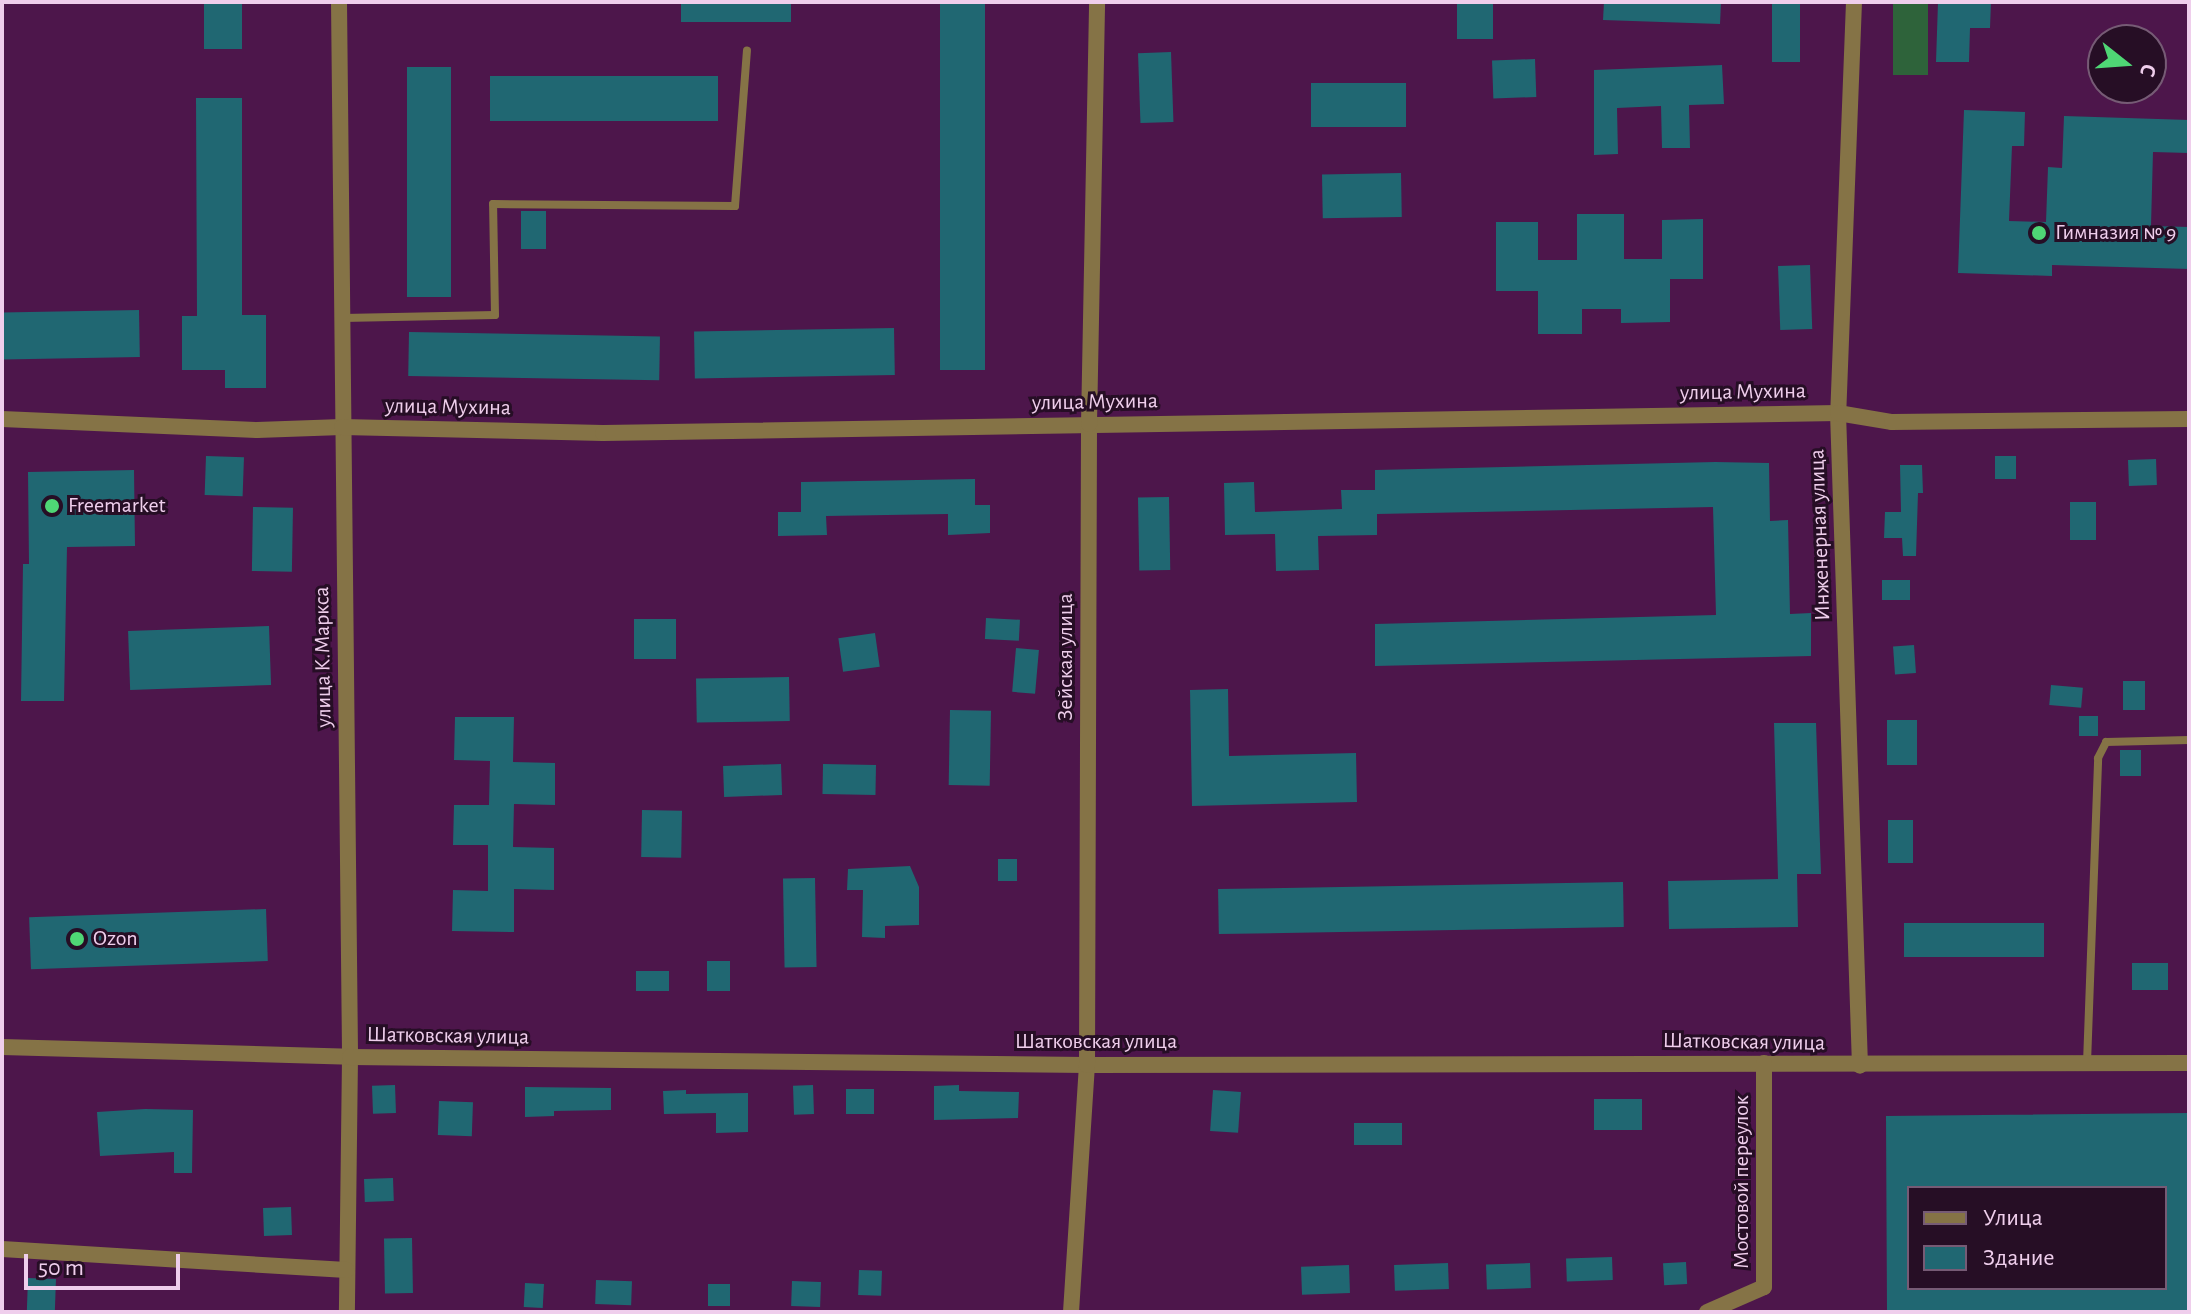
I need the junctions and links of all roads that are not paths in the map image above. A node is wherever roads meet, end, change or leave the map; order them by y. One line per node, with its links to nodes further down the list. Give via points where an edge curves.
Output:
1 (339, 2): 5 (street, улица К.Маркса)
2 (1097, 2): 9 (street, Зейская улица)
3 (1854, 2): 6 (street, Инженерная улица)
4 (747, 50): 5 (lane, via 735,206 493,204 495,315)
5 (342, 318): 10 (street, улица К.Маркса)
6 (1838, 413): 8 (street, улица Мухина, via 1892,422); 9 (street, улица Мухина); 18 (street, Инженерная улица)
7 (2, 419): 10 (street, улица Мухина, via 257,430)
8 (2189, 419)
9 (1089, 424): 10 (street, улица Мухина, via 603,433); 17 (street, Зейская улица)
10 (342, 427): 13 (street, улица К.Маркса)
11 (2189, 740): 16 (lane, via 2106,742 2098,758)
12 (2, 1047): 13 (street, Шатковская улица)
13 (350, 1057): 17 (street, Шатковская улица); 20 (street, улица К.Маркса)
14 (1764, 1063): 17 (street, Шатковская улица); 18 (street, Шатковская улица); 23 (street, Мостовой переулок, via 1764,1287)
15 (2189, 1063): 16 (street, Шатковская улица)
16 (2087, 1064): 18 (street, Шатковская улица)
17 (1087, 1065): 22 (street, Зейская улица)
18 (1860, 1066)
19 (2, 1249): 20 (street)
20 (346, 1270): 21 (street, улица К.Маркса)
21 (347, 1312)
22 (1071, 1312)
23 (1707, 1312)

